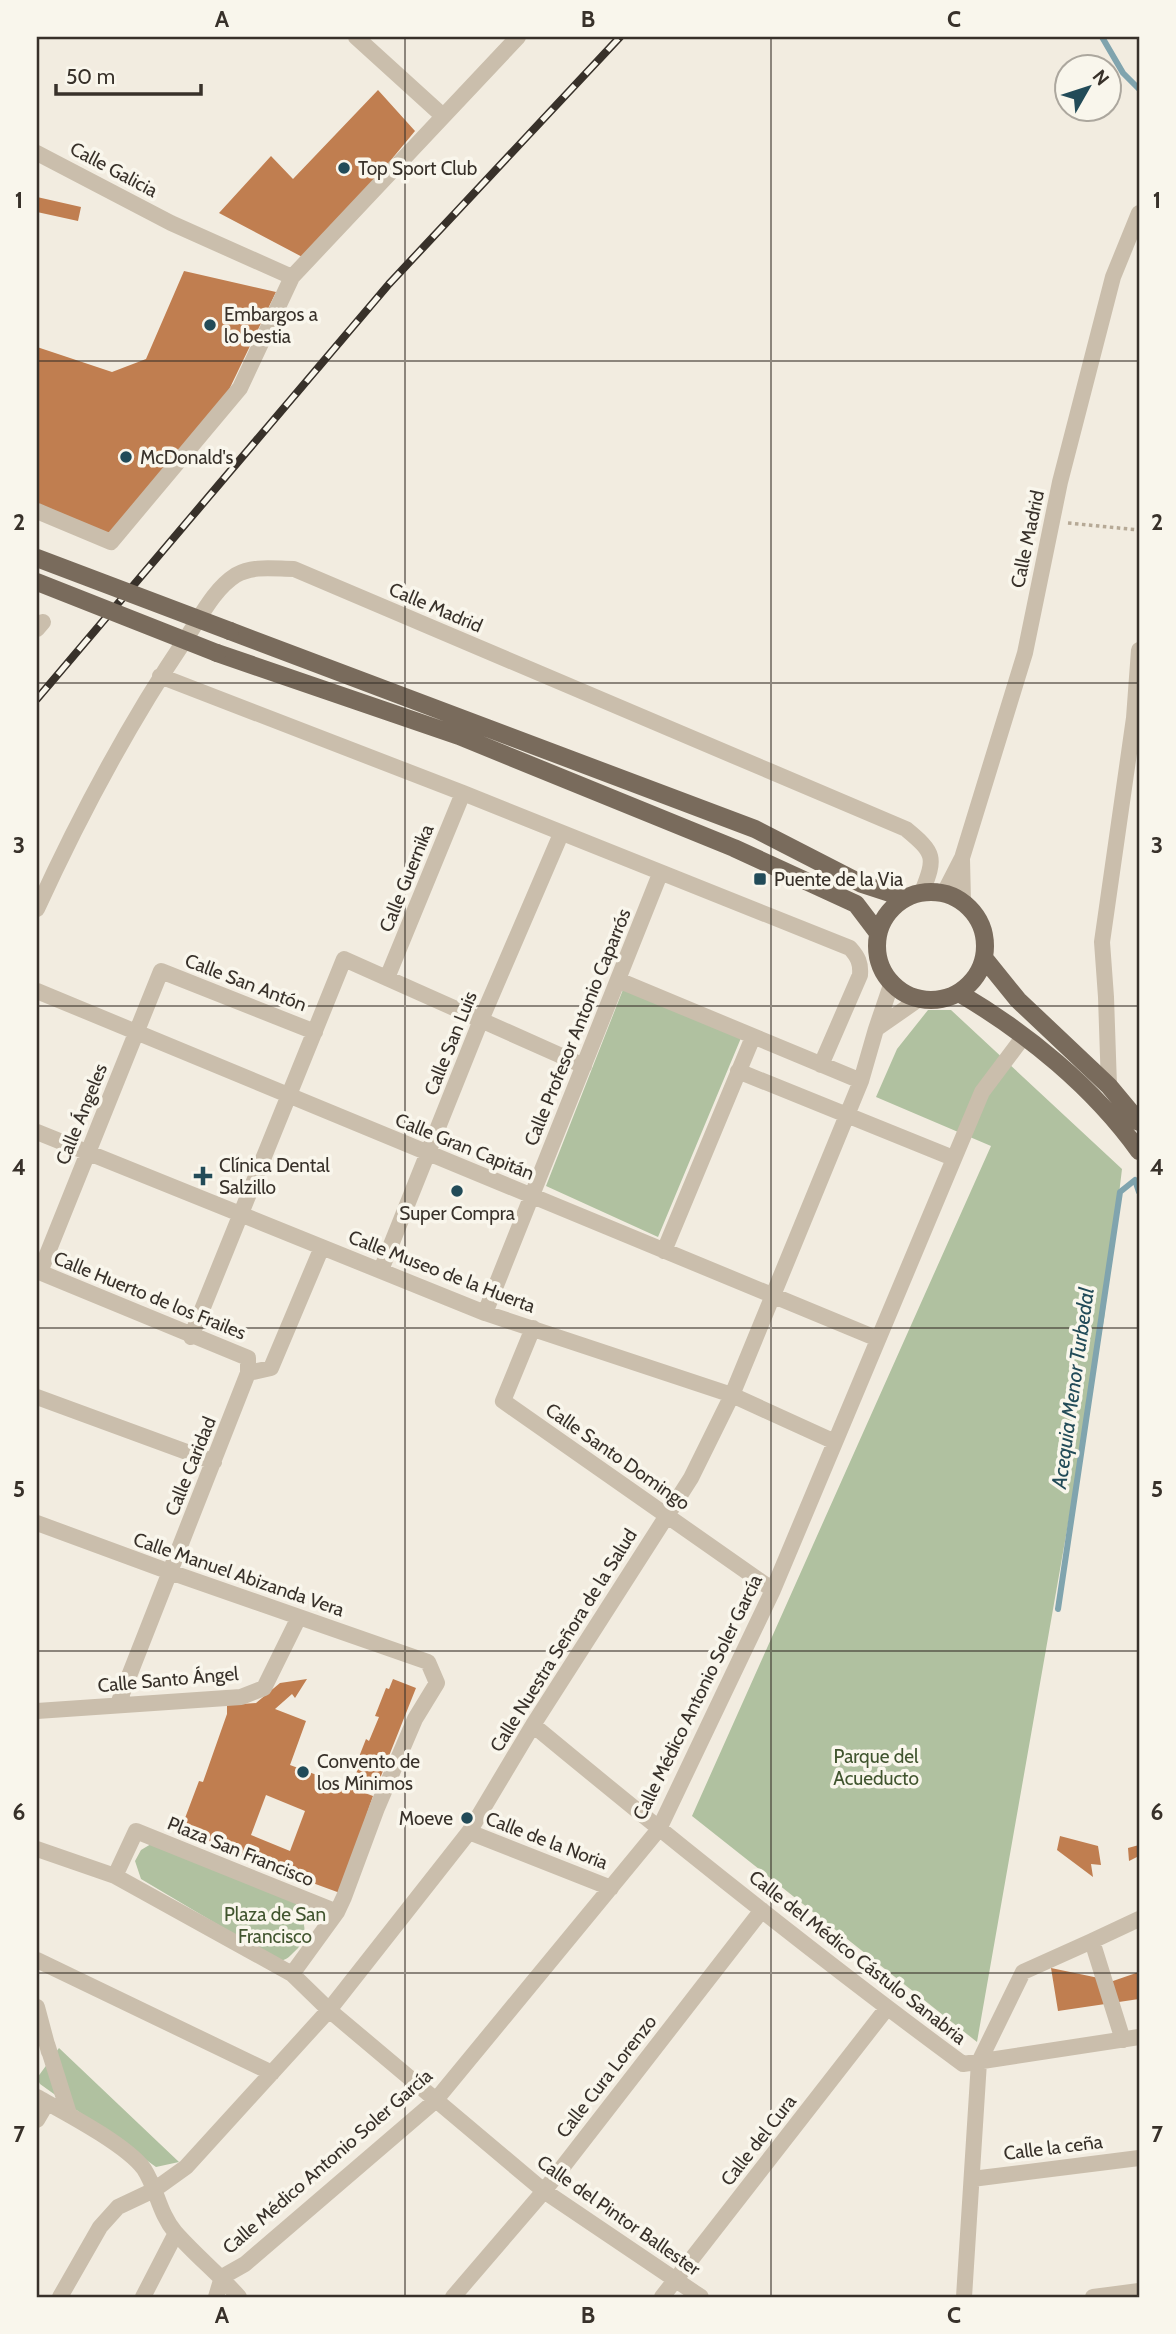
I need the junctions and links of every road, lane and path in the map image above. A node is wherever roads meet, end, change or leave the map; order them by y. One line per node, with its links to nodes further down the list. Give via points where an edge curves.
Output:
1 (356, 37): 3 (street)
2 (518, 37): 3 (street)
3 (443, 116): 6 (street)
4 (37, 152): 6 (street, Calle Galicia, via 171,223)
5 (1137, 227): 8 (street, Calle Madrid, via 1112,277)
6 (292, 277): 7 (street, via 240,388 111,542)
7 (37, 511)
8 (1052, 521): 9 (path); 16 (street, Calle Madrid, via 1025,653)
9 (1139, 530)
10 (37, 558): 20 (main road, bridge, via 755,829 862,884)
11 (37, 582): 23 (main road, bridge, via 216,653 459,736 733,848 856,904)
12 (1139, 650): 42 (street, via 1134,718 1101,943)
13 (160, 676): 14 (street); 18 (street, Calle Madrid, via 218,592 237,575 256,568 294,569 906,829 928,847 932,868); 22 (street, Calle Madrid, via 76,823)
14 (463, 793): 15 (street); 26 (street, Calle Guernika)
15 (561, 834): 17 (street); 32 (street, Calle San Luis)
16 (962, 858): 19 (street, Calle Madrid); 21 (street, Calle Madrid)
17 (660, 874): 27 (street, Calle Profesor Antonio Caparrós); 38 (street, via 850,948 858,957 860,975)
18 (922, 892): 19 (main road); 20 (main road)
19 (944, 893): 21 (main road)
20 (905, 898): 23 (main road, via 887,914)
21 (963, 902): 24 (main road, via 977,917 985,937)
22 (37, 909)
23 (878, 933): 28 (main road, via 877,955)
24 (984, 958): 30 (main road, via 976,977); 42 (main road, via 1018,1000)
25 (161, 971): 34 (street, Calle San Antón); 35 (street, Calle Ángeles)
26 (387, 978): 32 (street); 34 (street, via 344,959)
27 (618, 980): 37 (street); 39 (street, Calle Profesor Antonio Caparrós)
28 (892, 982): 31 (main road); 33 (street, Calle Nuestra Señora de la Salud)
29 (37, 991): 35 (street, Calle Gran Capitán)
30 (959, 993): 31 (main road); 36 (main road)
31 (919, 999): 33 (street)
32 (481, 1020): 39 (street); 49 (street, Calle San Luis)
33 (876, 1029): 41 (street, Calle Nuestra Señora de la Salud)
34 (315, 1031): 43 (street)
35 (137, 1033): 43 (street, Calle Gran Capitán); 48 (street, Calle Ángeles)
36 (1024, 1036): 47 (main road, via 1102,1107); 50 (street, Calle Médico Antonio Soler García, via 982,1092)
37 (753, 1037): 38 (street); 40 (street)
38 (821, 1065): 41 (street)
39 (584, 1066): 51 (street, Calle Profesor Antonio Caparrós)
40 (738, 1071): 44 (street); 54 (street)
41 (861, 1081): 44 (street, Calle Nuestra Señora de la Salud)
42 (1109, 1086): 45 (main road)
43 (289, 1096): 49 (street, Calle Gran Capitán); 52 (street)
44 (847, 1115): 50 (street); 57 (street, Calle Nuestra Señora de la Salud)
45 (1139, 1122)
46 (37, 1132): 48 (street, Calle Museo de la Huerta)
47 (1139, 1151)
48 (89, 1153): 52 (street, Calle Museo de la Huerta); 56 (street, Calle Ángeles)
49 (428, 1153): 51 (street, Calle Gran Capitán); 55 (street, Calle San Luis)
50 (953, 1158): 61 (street, Calle Médico Antonio Soler García)
51 (532, 1196): 54 (street, Calle Gran Capitán); 58 (street, Calle Profesor Antonio Caparrós)
52 (241, 1214): 53 (street, Calle Museo de la Huerta); 60 (street)
53 (322, 1247): 55 (street, Calle Museo de la Huerta); 62 (street, via 271,1368)
54 (664, 1251): 57 (street, Calle Gran Capitán)
55 (381, 1270): 58 (street, Calle Museo de la Huerta)
56 (39, 1272): 60 (street, Calle Huerto de los Frailes)
57 (773, 1296): 61 (street, Calle Gran Capitán); 63 (street, Calle Nuestra Señora de la Salud)
58 (485, 1312): 59 (street, Calle Museo de la Huerta)
59 (533, 1328): 63 (street, Calle Museo de la Huerta); 67 (street, Calle Santo Domingo, via 503,1401)
60 (191, 1337): 62 (street, Calle Huerto de los Frailes)
61 (878, 1339): 65 (street, Calle Médico Antonio Soler García)
62 (248, 1366): 66 (street, Calle Caridad)
63 (732, 1395): 65 (street, Calle Museo de la Huerta); 67 (street, Calle Nuestra Señora de la Salud)
64 (37, 1397): 66 (street)
65 (835, 1442): 70 (street, Calle Médico Antonio Soler García)
66 (214, 1462): 69 (street, Calle Caridad)
67 (667, 1516): 70 (street, Calle Santo Domingo); 74 (street, Calle Nuestra Señora de la Salud)
68 (37, 1523): 69 (street, Calle Manuel Abizanda Vera)
69 (170, 1572): 71 (street, Calle Manuel Abizanda Vera); 72 (street, Calle Caridad)
70 (773, 1590): 75 (street, Calle Médico Antonio Soler García)
71 (299, 1617): 72 (street, Calle Santo Ángel, via 264,1688 241,1697); 81 (street, Calle Manuel Abizanda Vera, via 428,1662 437,1683 415,1719)
72 (118, 1704): 73 (street, Calle Santo Ángel)
73 (37, 1711)
74 (533, 1725): 75 (street, Calle del Médico Cástulo Sanabria); 76 (street, Calle Nuestra Señora de la Salud)
75 (659, 1829): 79 (street, Calle Médico Antonio Soler García); 80 (street, Calle del Médico Cástulo Sanabria)
76 (468, 1832): 79 (street, Calle de la Noria); 88 (street, Calle Nuestra Señora de la Salud)
77 (37, 1849): 78 (street)
78 (115, 1876): 81 (street, Plaza San Francisco, via 136,1831); 85 (street)
79 (611, 1888): 93 (street, Calle Médico Antonio Soler García)
80 (762, 1910): 87 (street, Calle del Médico Cástulo Sanabria); 99 (street, Calle Cura Lorenzo)
81 (337, 1912): 85 (street)
82 (1139, 1919): 83 (street)
83 (1091, 1941): 89 (street); 90 (street, via 1023,1972)
84 (37, 1960): 91 (street)
85 (292, 1974): 88 (street, Calle del Pintor Ballester)
86 (37, 2007): 94 (street)
87 (887, 2008): 90 (street, Calle del Médico Cástulo Sanabria, via 962,2064); 102 (street, Calle del Cura)
88 (329, 2010): 91 (street, Calle Nuestra Señora de la Salud); 93 (street, Calle del Pintor Ballester)
89 (1131, 2038): 90 (street)
90 (979, 2062): 97 (street, Calle del Médico Cástulo Sanabria)
91 (272, 2073): 98 (street, Calle Nuestra Señora de la Salud, via 186,2167)
92 (42, 2100): 94 (street); 95 (street)
93 (435, 2101): 99 (street, Calle del Pintor Ballester); 101 (street, Calle Médico Antonio Soler García, via 245,2264)
94 (69, 2113): 98 (street, via 132,2157)
95 (37, 2119)
96 (1139, 2158): 97 (street, Calle la ceña)
97 (972, 2179): 111 (street, Calle del Médico Cástulo Sanabria)
98 (154, 2190): 100 (street, via 163,2218); 104 (street, Calle Nuestra Señora de la Salud, via 118,2207 100,2227)
99 (544, 2191): 102 (street, Calle del Pintor Ballester); 108 (street, Calle Cura Lorenzo)
100 (176, 2234): 101 (street); 105 (street)
101 (222, 2277): 106 (street); 107 (street)
102 (677, 2279): 109 (street, Calle del Cura); 110 (street, Calle del Pintor Ballester)
103 (1139, 2291): 112 (street)
104 (60, 2297)
105 (143, 2297)
106 (216, 2297)
107 (239, 2297)
108 (453, 2297)
109 (662, 2297)
110 (701, 2297)
111 (964, 2297)
112 (1093, 2297)

